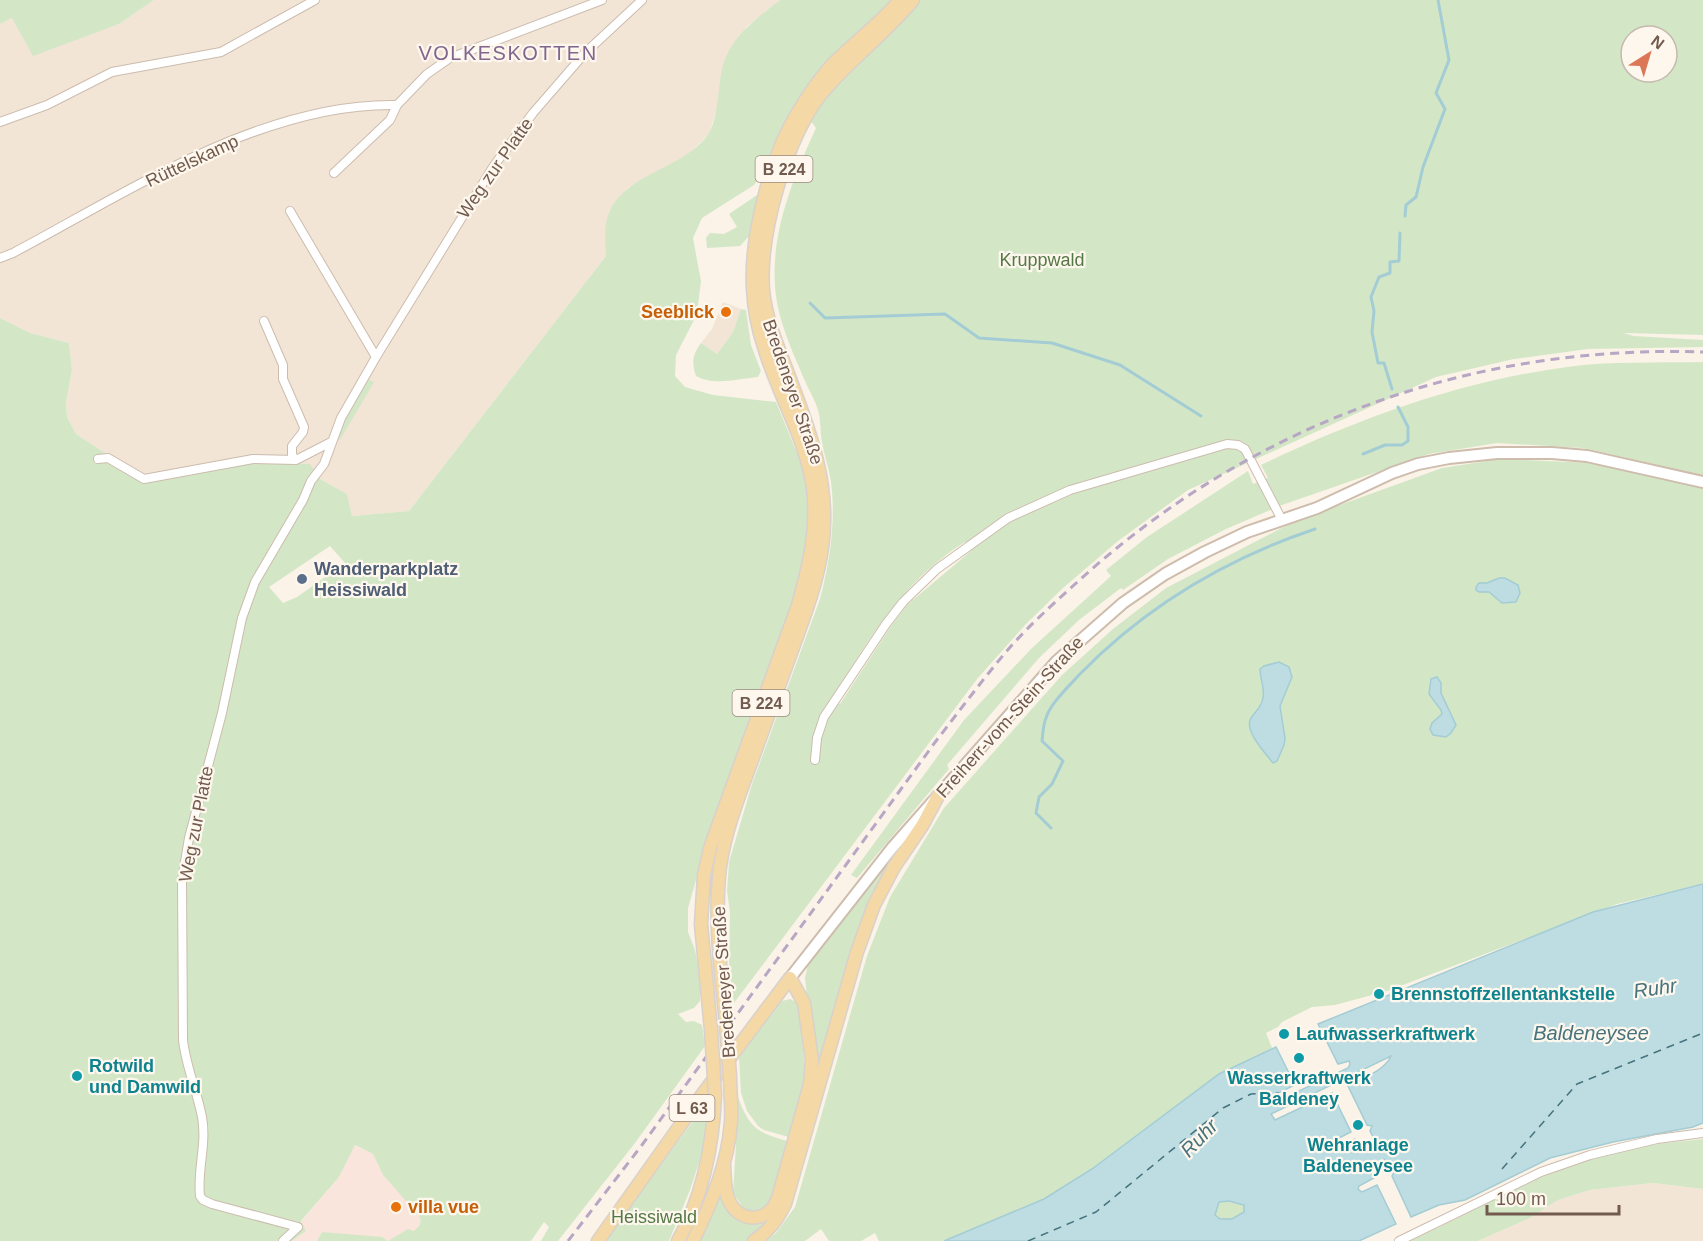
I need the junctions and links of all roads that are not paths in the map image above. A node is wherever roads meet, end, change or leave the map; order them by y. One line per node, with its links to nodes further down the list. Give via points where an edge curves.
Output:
1 (315, 0): 7 (street, via 221,52 112,72 47,105)
2 (602, 0): 6 (street, via 450,58 427,74)
3 (642, 0): 12 (street, Weg zur Platte, via 585,53 498,159)
4 (900, 0): 25 (main road, Bredeneyer Straße / B 224, bridge, via 812,89 780,148 761,213 753,267 757,320 809,466 815,518 808,570 798,604 710,848 701,924 711,1030 712,1144 694,1205)
5 (913, 0): 22 (main road, Bredeneyer Straße / B 224, bridge, via 819,96 789,152 771,214 763,268 767,315 819,464 825,518 811,596 740,794 719,876 719,960 731,1121)
6 (397, 105): 8 (street, via 390,120); 10 (street, Rüttelskamp, via 376,104 284,121 180,163)
7 (0, 122)
8 (334, 173)
9 (290, 211): 12 (street)
10 (0, 258)
11 (264, 321): 15 (street, via 304,427 292,446)
12 (376, 357): 13 (street, Weg zur Platte)
13 (331, 442): 15 (street); 23 (street, Weg zur Platte, via 324,464 311,481 246,603 191,827 182,880 183,1040 202,1117 200,1196 212,1204 298,1227)
14 (98, 459): 15 (street, via 108,458 144,479 253,459)
15 (296, 460)
16 (1703, 482): 17 (main road, Freiherr-vom-Stein-Straße / L 63, via 1587,456 1478,455 1418,464)
17 (1282, 520): 18 (street, via 1245,449 1227,444 1070,490 1008,518 937,569 903,602 824,717); 19 (main road, Freiherr-vom-Stein-Straße / L 63, via 1205,552 1123,603 1057,661)
18 (815, 760)
19 (939, 796): 20 (main road, Freiherr-vom-Stein-Straße / L 63, via 892,848); 27 (main road, via 874,905 785,1203 767,1233)
20 (790, 978): 22 (main road, via 804,1003 812,1060 810,1083 778,1198 770,1212 753,1218 737,1212 726,1194); 24 (main road, L 63)
21 (1703, 1133): 28 (street, via 1590,1155 1541,1172)
22 (724, 1165): 26 (main road, Bredeneyer Straße / B 224)
23 (283, 1241)
24 (598, 1241)
25 (678, 1241)
26 (693, 1241)
27 (754, 1241)
28 (1399, 1241)

